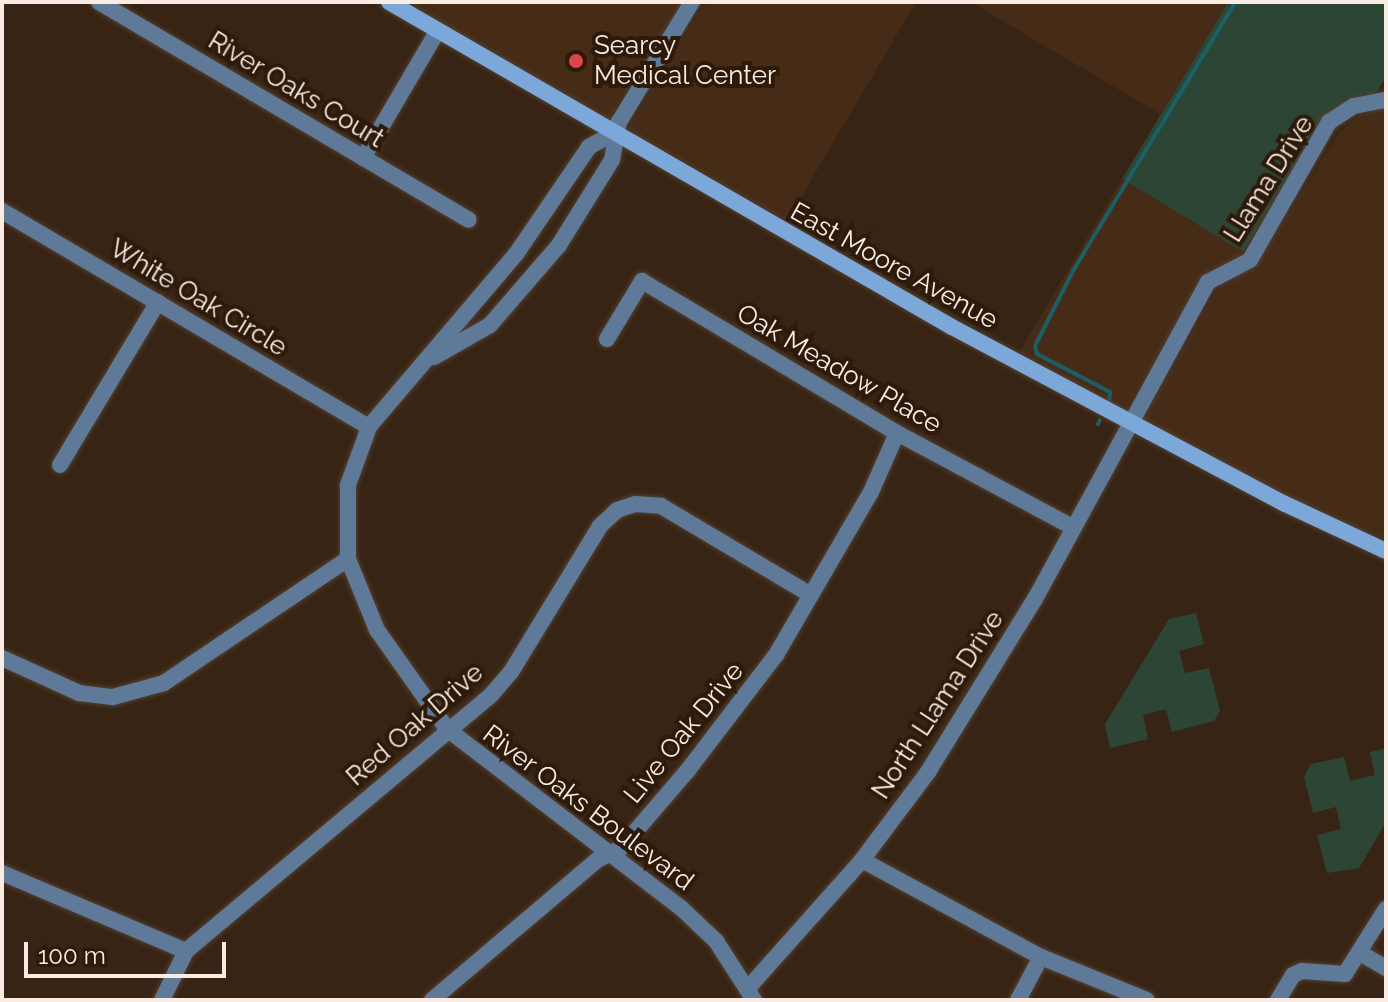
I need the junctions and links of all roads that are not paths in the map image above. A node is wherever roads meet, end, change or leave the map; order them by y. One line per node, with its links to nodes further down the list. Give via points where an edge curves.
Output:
1 (99, 2): 4 (street, River Oaks Court)
2 (389, 2): 5 (street, East Moore Avenue)
3 (692, 2): 7 (street)
4 (117, 6): 8 (street, River Oaks Court)
5 (438, 30): 7 (street, East Moore Avenue); 8 (street)
6 (1386, 100): 14 (street, Llama Drive, via 1354,106 1329,122 1250,260 1208,282)
7 (614, 133): 13 (street, River Oaks Boulevard, via 589,147 534,229); 13 (street, River Oaks Boulevard, via 612,160 551,254 482,331); 14 (street, East Moore Avenue)
8 (363, 158): 10 (street, River Oaks Court)
9 (2, 211): 11 (street, White Oak Circle)
10 (469, 220)
11 (158, 302): 15 (street, White Oak Circle); 17 (street)
12 (607, 339): 16 (street, Oak Meadow Place, via 642,281)
13 (432, 357): 15 (street, River Oaks Boulevard)
14 (1128, 422): 18 (street, North Llama Drive); 19 (street, East Moore Avenue)
15 (369, 427): 20 (street, River Oaks Boulevard, via 348,485)
16 (897, 433): 18 (street, Oak Meadow Place); 21 (street, Live Oak Drive, via 871,492)
17 (60, 465)
18 (1072, 527): 25 (street, North Llama Drive, via 928,772)
19 (1386, 551)
20 (348, 559): 22 (street, via 164,683 113,697 79,693); 23 (street, River Oaks Boulevard, via 377,630)
21 (811, 595): 23 (street, Red Oak Drive, via 661,506 635,504 617,510 600,526 511,672); 24 (street, Live Oak Drive, via 750,691 622,847)
22 (2, 658)
23 (447, 729): 24 (street, River Oaks Boulevard); 28 (street, Red Oak Drive)
24 (610, 853): 32 (street, River Oaks Boulevard, via 716,941); 34 (street, Live Oak Drive)
25 (862, 860): 30 (street); 32 (street, North Llama Drive)
26 (2, 873): 28 (street)
27 (1386, 909): 29 (street)
28 (186, 951): 33 (street)
29 (1360, 953): 31 (street); 37 (street, via 1336,977 1302,971 1293,975)
30 (1041, 957): 35 (street); 36 (street)
31 (1386, 968)
32 (751, 994)
33 (162, 1000)
34 (432, 1000)
35 (1018, 1000)
36 (1147, 1000)
37 (1278, 1000)

